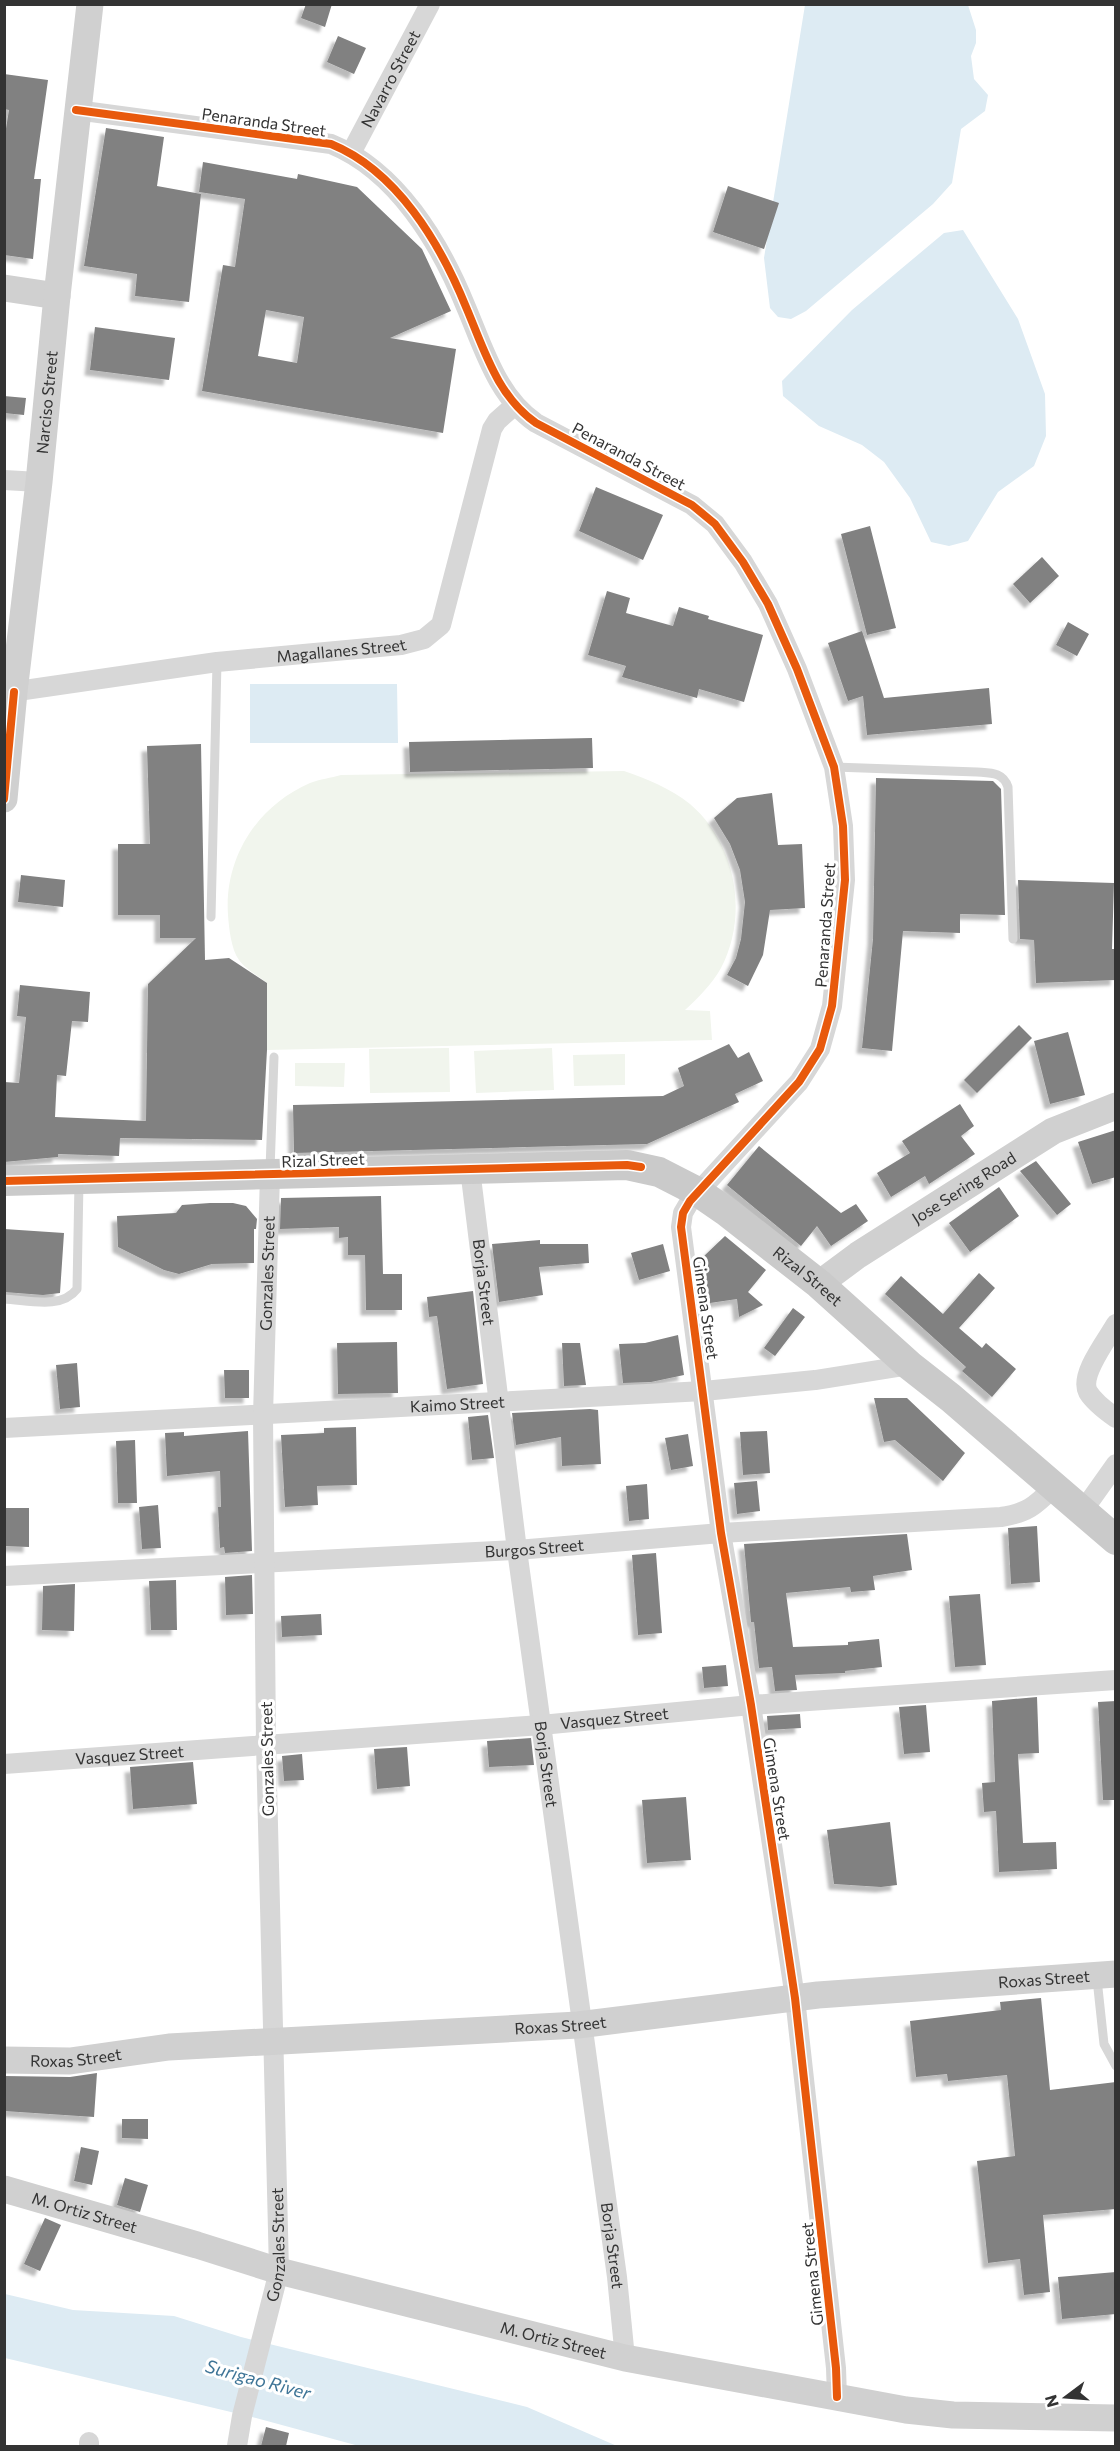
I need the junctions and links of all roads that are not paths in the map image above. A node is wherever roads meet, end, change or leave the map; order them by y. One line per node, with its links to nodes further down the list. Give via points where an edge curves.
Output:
1 (90, 4): 3 (street, Narciso Street)
2 (430, 4): 4 (street, Navarro Street)
3 (76, 110): 4 (street, Penaranda Street, via 331,144); 6 (street, Narciso Street)
4 (351, 153): 7 (street, Penaranda Street, via 389,183 432,239 484,352)
5 (4, 288): 6 (street)
6 (57, 296): 9 (street, Narciso Street)
7 (514, 405): 10 (street, Magallanes Street, via 492,429 441,625 434,632 401,645); 12 (street, Penaranda Street, via 536,423 692,505 715,524 768,604 798,669)
8 (4, 480): 9 (street)
9 (39, 482): 11 (street, Narciso Street)
10 (217, 662): 11 (street, Magallanes Street); 14 (lane)
11 (9, 692): 13 (street, Narciso Street)
12 (834, 767): 15 (lane, via 977,772 999,774 1006,779); 22 (street, Penaranda Street, via 843,826 845,880 832,1006 820,1049 799,1082)
13 (4, 799)
14 (211, 917)
15 (1013, 939)
16 (274, 1058): 19 (lane)
17 (1116, 1106): 23 (street, Jose Sering Road, via 1053,1131)
18 (470, 1170): 19 (main road, Rizal Street); 22 (main road, Rizal Street, via 627,1165 659,1172); 28 (street, Borja Street)
19 (270, 1175): 21 (main road, Rizal Street); 29 (street, Gonzales Street)
20 (4, 1181): 21 (main road, Rizal Street)
21 (79, 1181): 24 (lane, via 77,1289 57,1302)
22 (698, 1192): 23 (main road, Rizal Street); 27 (street, Gimena Street, via 683,1213 681,1227)
23 (819, 1284): 26 (main road, Rizal Street)
24 (4, 1299)
25 (1116, 1324): 30 (street, via 1085,1381 1088,1391)
26 (909, 1365): 27 (street, Kaimo Street, via 815,1380); 33 (main road, Rizal Street)
27 (704, 1391): 28 (street, Kaimo Street); 35 (street, Gimena Street)
28 (500, 1403): 29 (street, Kaimo Street); 37 (street, Borja Street)
29 (264, 1415): 31 (street, Kaimo Street); 38 (street, Gonzales Street)
30 (1116, 1418)
31 (4, 1428)
32 (1116, 1464): 34 (street)
33 (1053, 1488): 34 (main road, Rizal Street); 35 (street, Burgos Street, via 1033,1508 1001,1517)
34 (1082, 1512): 36 (main road, Rizal Street)
35 (721, 1533): 37 (street, Burgos Street); 41 (street, Gimena Street)
36 (1116, 1540)
37 (517, 1550): 38 (street, Burgos Street); 42 (street, Borja Street)
38 (266, 1563): 39 (street, Burgos Street); 43 (street, Gonzales Street)
39 (4, 1576)
40 (1116, 1680): 41 (street, Vasquez Street)
41 (751, 1705): 42 (street, Vasquez Street); 46 (street, Gimena Street)
42 (541, 1725): 43 (street, Vasquez Street); 47 (street, Borja Street)
43 (266, 1744): 44 (street, Vasquez Street); 48 (street, Gonzales Street)
44 (4, 1764)
45 (1106, 1975): 46 (street, Roxas Street); 50 (lane, via 1104,2044)
46 (795, 1998): 47 (street, Roxas Street); 54 (street, Gimena Street)
47 (581, 2025): 48 (street, Roxas Street); 53 (street, Borja Street)
48 (274, 2041): 49 (street, Roxas Street, via 169,2047 70,2061); 52 (street, Gonzales Street)
49 (4, 2060)
50 (1116, 2066)
51 (4, 2189): 52 (street, M. Ortiz Street)
52 (279, 2271): 53 (street, M. Ortiz Street); 56 (street, Gonzales Street)
53 (625, 2358): 54 (street, M. Ortiz Street)
54 (837, 2397): 55 (street, M. Ortiz Street, via 953,2415)
55 (1116, 2418)
56 (237, 2446)

